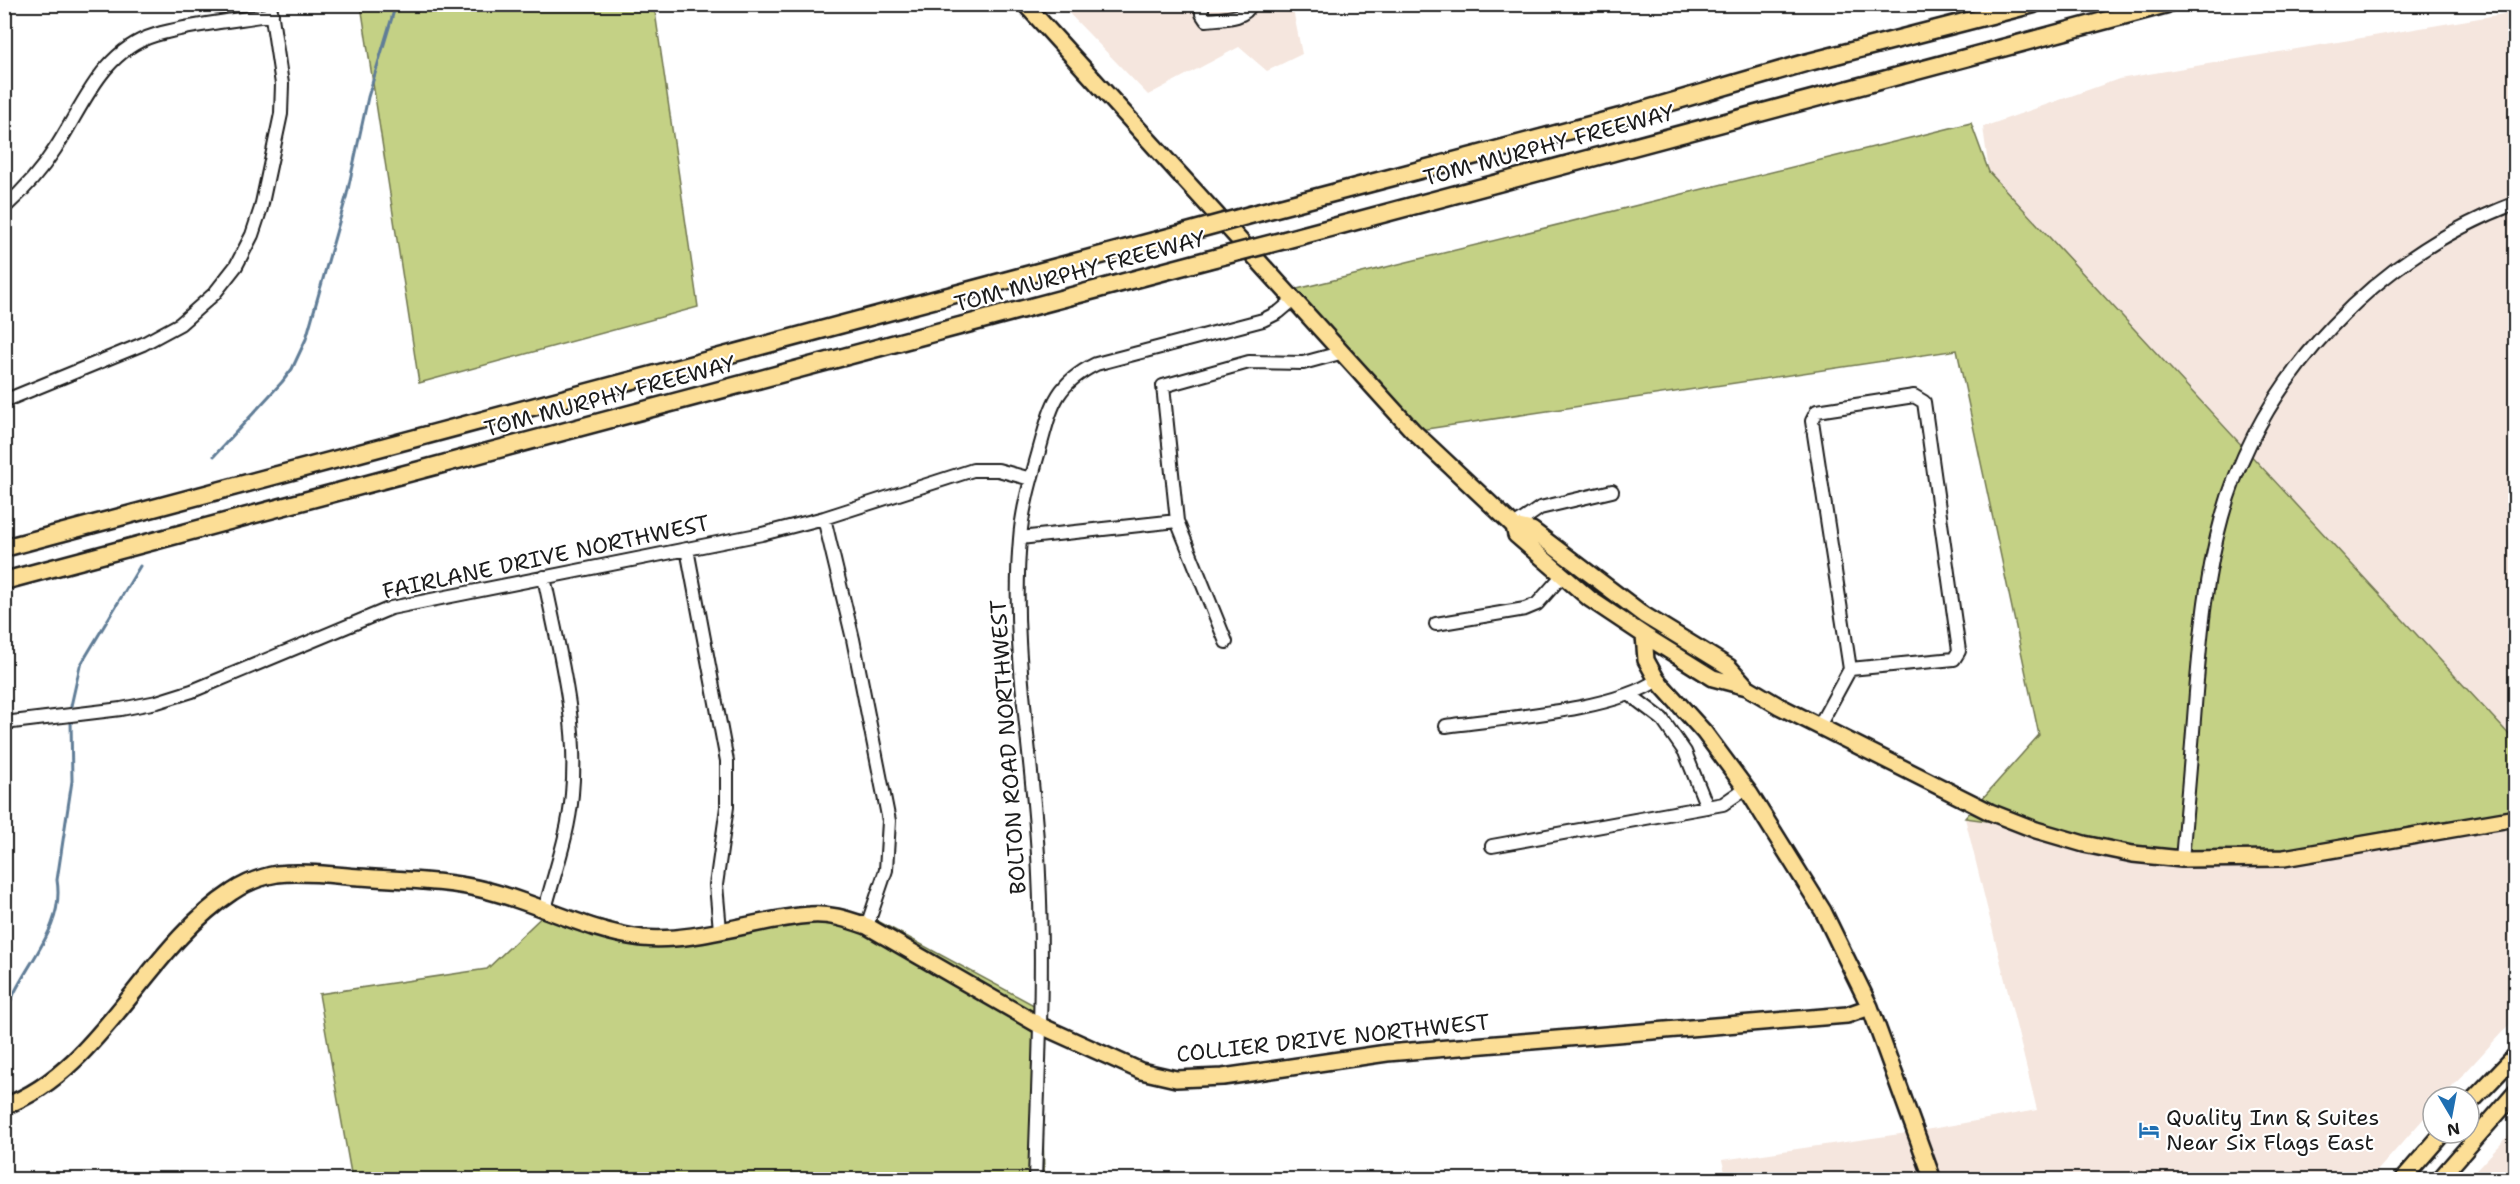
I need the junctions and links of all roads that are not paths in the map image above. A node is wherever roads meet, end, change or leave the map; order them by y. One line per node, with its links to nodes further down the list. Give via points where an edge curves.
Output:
1 (1025, 4): 9 (main road)
2 (1202, 4): 3 (street, via 1206,20 1242,15 1249,12)
3 (1251, 4)
4 (2034, 4): 18 (highway, TOM MURPHY FREEWAY, bridge)
5 (2167, 4): 22 (highway, TOM MURPHY FREEWAY, bridge)
6 (271, 9): 8 (street, via 154,35 127,48 95,81 39,172); 11 (street, via 282,84 281,114 261,208 236,266 214,294 180,324 144,344)
7 (2516, 203): 37 (street, via 2446,235 2397,267 2362,297 2301,363 2271,406 2243,459 2222,515 2211,564)
8 (4, 208)
9 (1292, 301): 10 (main road); 12 (street, BOLTON ROAD NORTHWEST, via 1263,320 1096,364 1076,374 1053,403)
10 (1340, 353): 15 (street, via 1303,363 1249,362 1162,386); 16 (main road, via 1413,431)
11 (4, 401)
12 (1031, 479): 14 (street, FAIRLANE DRIVE NORTHWEST, via 998,470 973,470); 17 (street, BOLTON ROAD NORTHWEST)
13 (1612, 491): 16 (street, via 1540,508)
14 (824, 518): 19 (street, FAIRLANE DRIVE NORTHWEST); 39 (street, via 889,821 886,870)
15 (1177, 521): 17 (street); 25 (street)
16 (1515, 526): 20 (main road, via 1516,535); 28 (main road, via 1532,530 1644,615 1728,667)
17 (1020, 538): 42 (street, BOLTON ROAD NORTHWEST, via 1021,685 1039,872)
18 (4, 548)
19 (687, 549): 21 (street, FAIRLANE DRIVE NORTHWEST); 40 (street, via 727,761 727,807 716,885)
20 (1562, 576): 23 (street, via 1537,604 1525,609); 24 (main road)
21 (544, 577): 30 (street, FAIRLANE DRIVE NORTHWEST, via 391,608 157,702); 38 (street, via 569,706 574,761 567,827)
22 (4, 582)
23 (1436, 624)
24 (1644, 635): 27 (main road, via 1646,660); 28 (main road, via 1713,678)
25 (1226, 642)
26 (1850, 669): 26 (street, via 1812,421 1817,411 1914,396 1924,402 1959,651 1954,660); 32 (street)
27 (1657, 680): 29 (street); 33 (main road, via 1704,732)
28 (1747, 687): 32 (main road)
29 (1629, 694): 31 (street, via 1562,710); 34 (street, via 1662,719 1685,752)
30 (4, 723)
31 (1446, 726)
32 (1819, 726): 37 (main road, via 1989,812 2036,830 2084,844)
33 (1746, 788): 34 (street, via 1723,804); 41 (main road, via 1823,911)
34 (1707, 807): 36 (street)
35 (2516, 818): 37 (main road, via 2283,858)
36 (1492, 846)
37 (2182, 859)
38 (545, 909): 40 (main road, COLLIER DRIVE NORTHWEST, via 642,938 673,938); 46 (main road, COLLIER DRIVE NORTHWEST, via 490,891 445,882 296,873 260,878 232,892 187,928 56,1078 33,1094)
39 (867, 926): 40 (main road, COLLIER DRIVE NORTHWEST, via 840,917 812,914); 42 (main road, COLLIER DRIVE NORTHWEST)
40 (720, 930)
41 (1870, 1007): 42 (main road, COLLIER DRIVE NORTHWEST, via 1847,1015 1387,1053 1224,1077 1176,1079 1141,1071); 49 (main road)
42 (1039, 1025): 48 (street, BOLTON ROAD NORTHWEST)
43 (2516, 1055): 44 (main road)
44 (2481, 1091)
45 (2516, 1092): 51 (main road)
46 (4, 1106)
47 (2432, 1145): 50 (main road)
48 (1035, 1179)
49 (1933, 1179)
50 (2402, 1179)
51 (2439, 1179)

